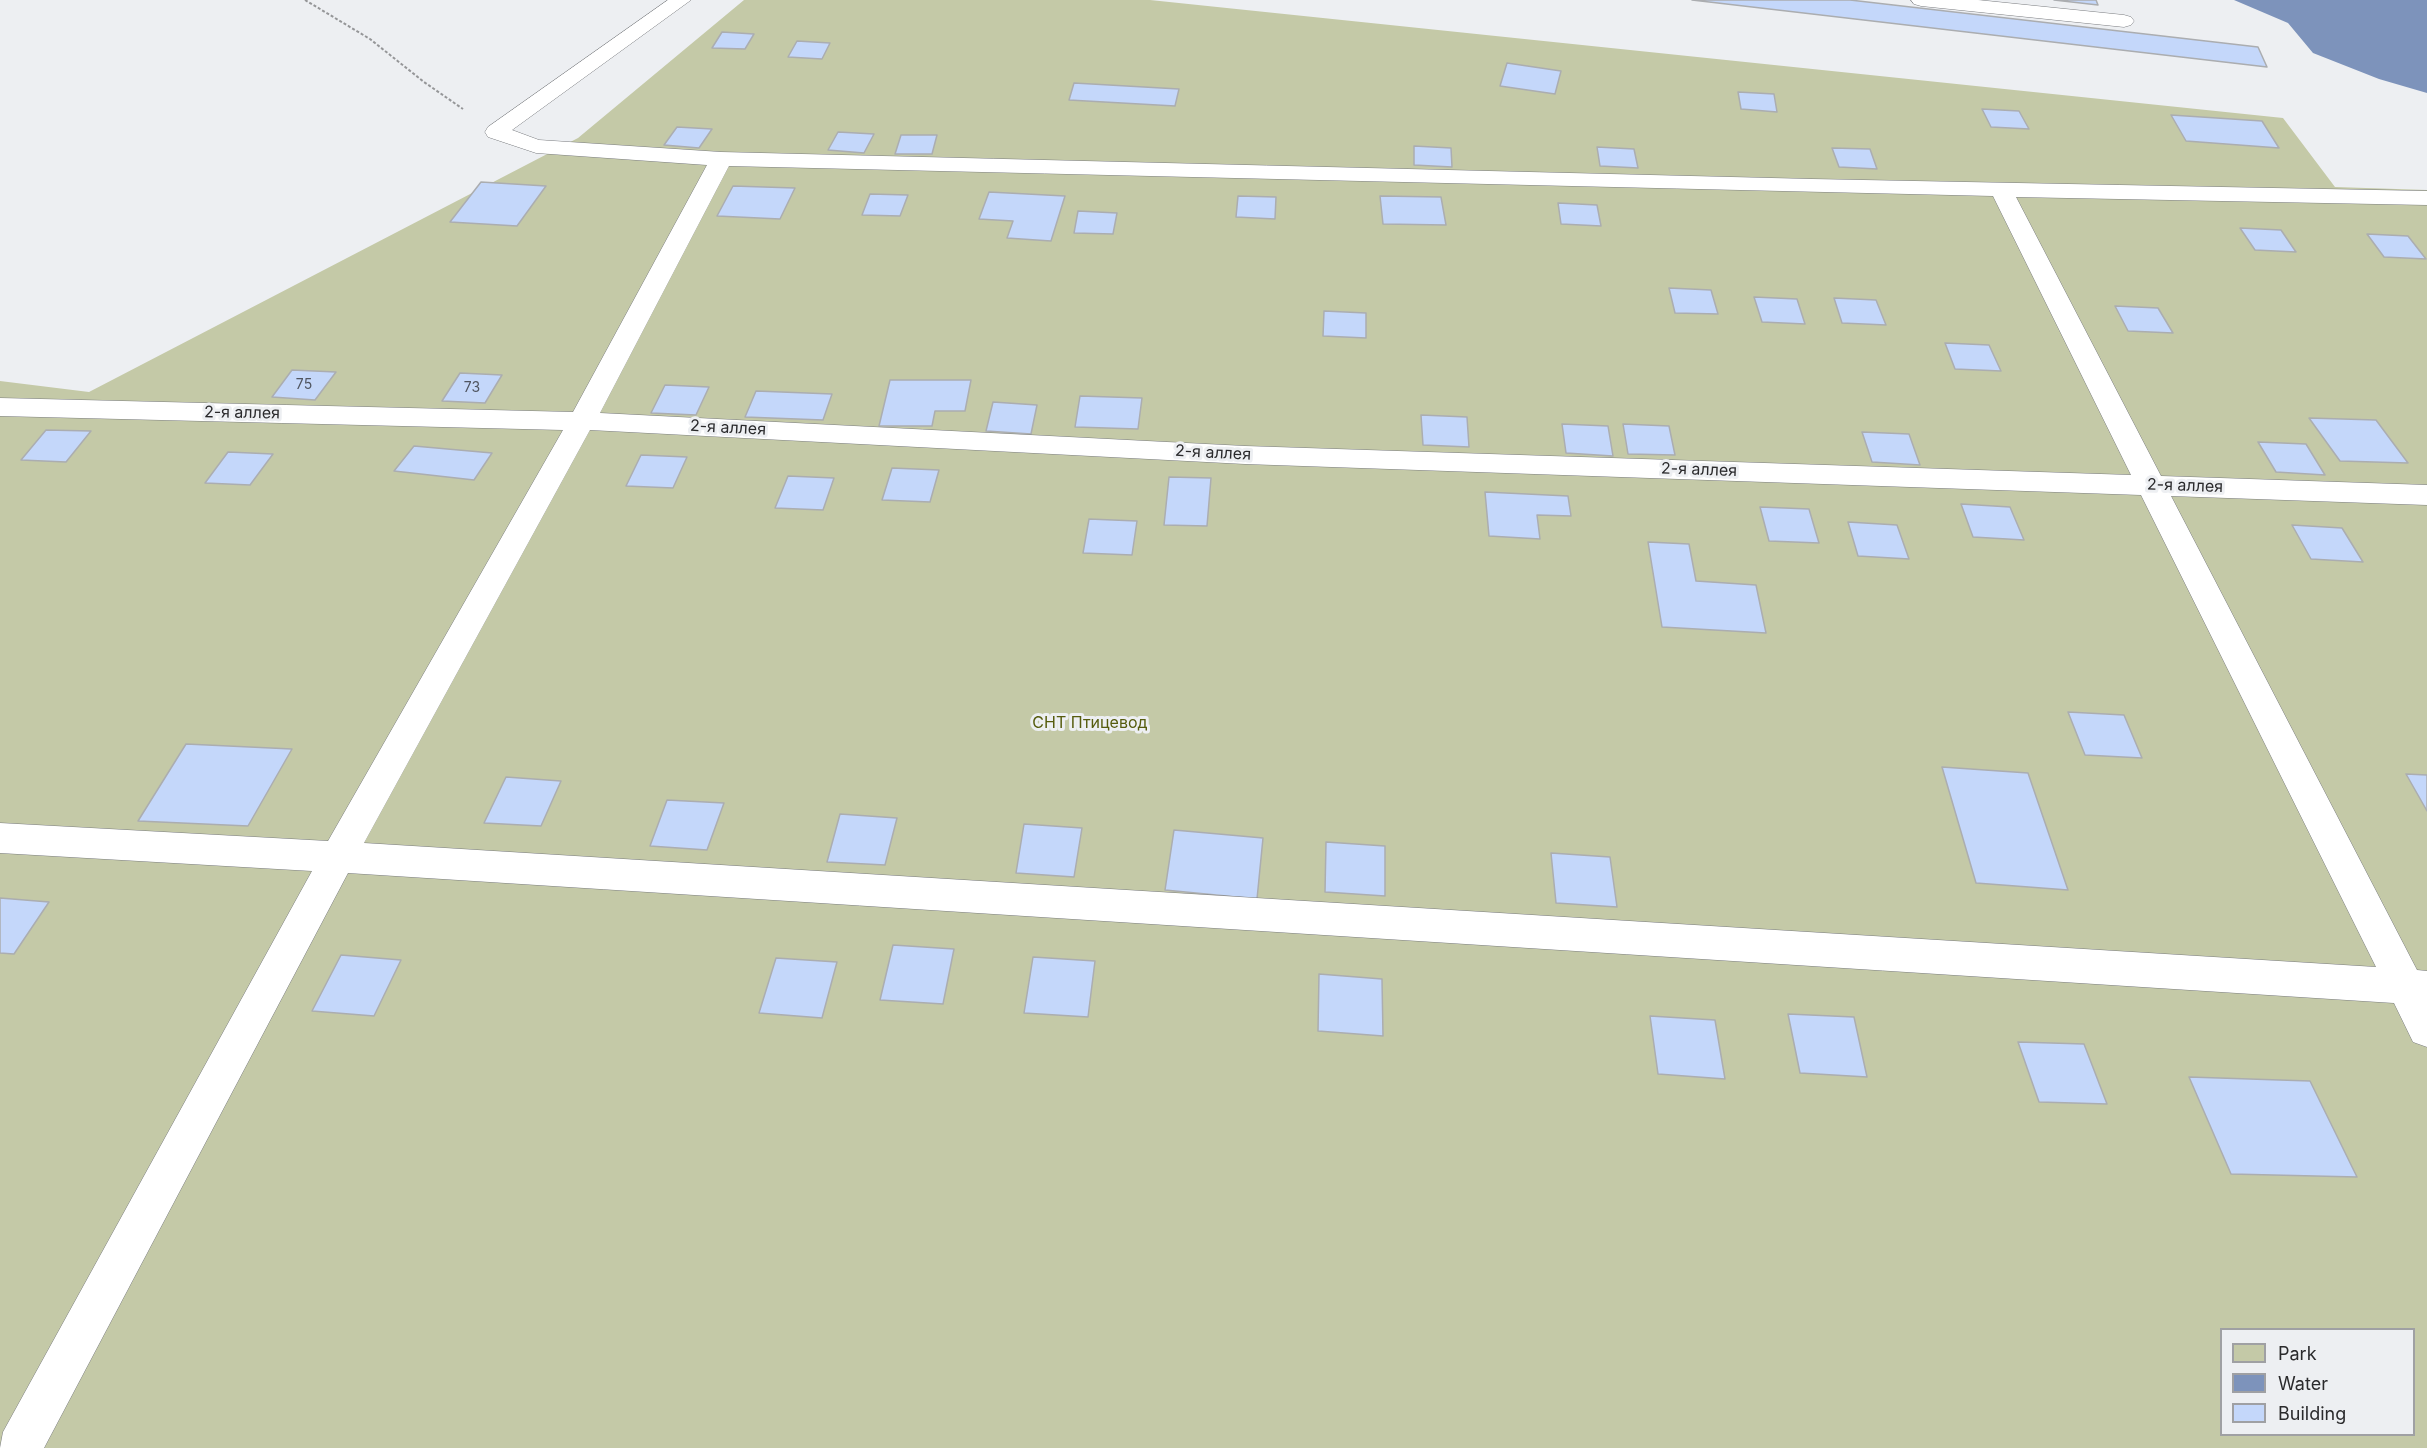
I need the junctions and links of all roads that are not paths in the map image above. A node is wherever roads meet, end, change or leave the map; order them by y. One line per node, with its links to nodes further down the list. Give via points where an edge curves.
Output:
1 (681, 0): 4 (lane, via 496,132 536,147)
2 (1921, 0): 3 (lane, via 2124,21)
3 (2115, 0)
4 (721, 159): 5 (lane); 8 (lane)
5 (2001, 190): 6 (lane); 9 (lane)
6 (2427, 198)
7 (0, 407): 8 (lane, 2-я аллея)
8 (582, 421): 9 (lane, 2-я аллея, via 1245,455); 12 (lane)
9 (2150, 485): 10 (lane, 2-я аллея); 13 (lane)
10 (2427, 495)
11 (0, 838): 12 (lane)
12 (338, 857): 13 (lane); 15 (lane)
13 (2416, 987): 14 (lane)
14 (2427, 1029)
15 (19, 1448)

